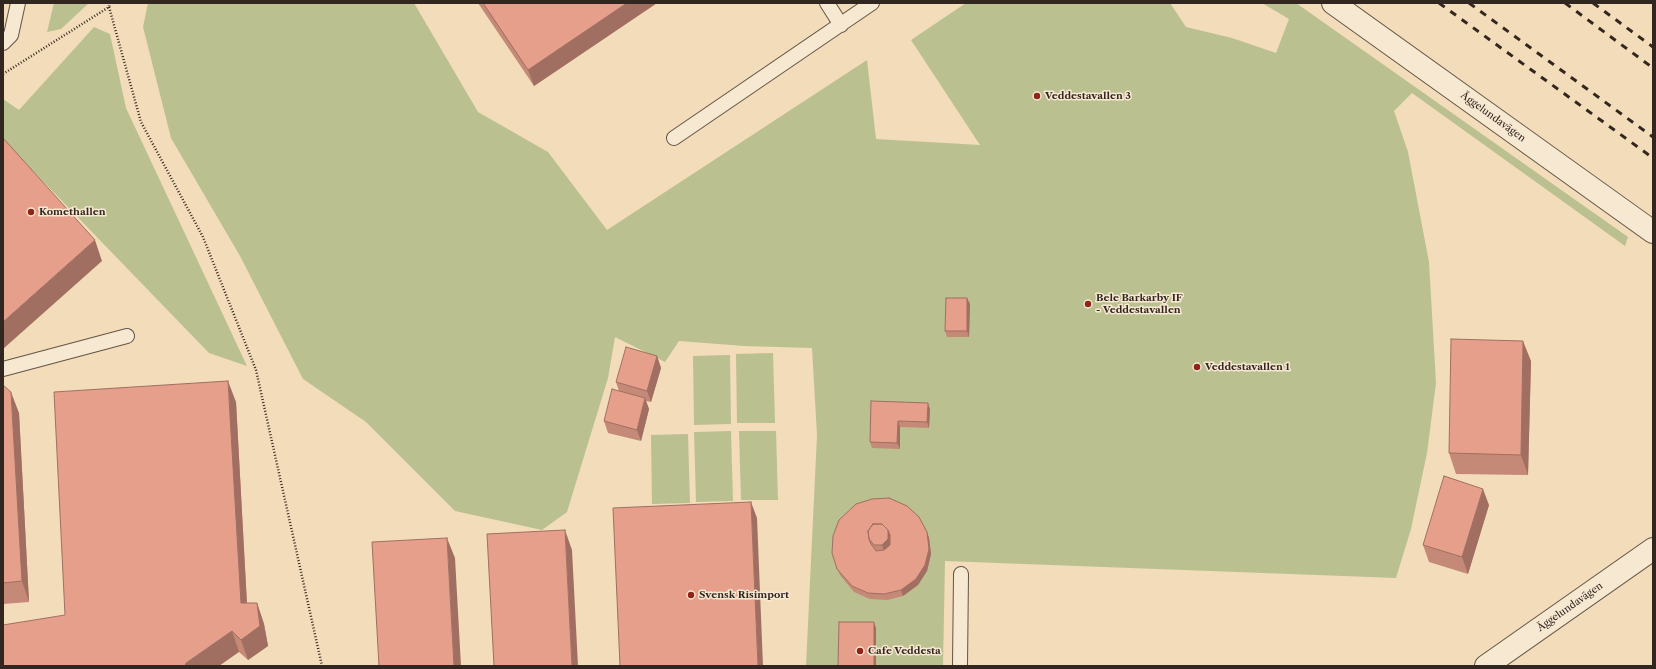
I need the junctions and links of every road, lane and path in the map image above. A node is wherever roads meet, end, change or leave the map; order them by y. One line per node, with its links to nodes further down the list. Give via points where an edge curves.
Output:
1 (18, 3): 8 (lane, via 11,35)
2 (110, 3): 6 (path)
3 (828, 3): 7 (lane)
4 (872, 3): 7 (lane)
5 (1333, 3): 11 (street, Äggelundavägen)
6 (109, 7): 9 (path); 16 (path, via 141,122 203,237 256,370)
7 (841, 25): 10 (lane)
8 (3, 43)
9 (3, 74)
10 (674, 138)
11 (1653, 232)
12 (127, 336): 13 (lane)
13 (3, 369)
14 (1653, 548): 18 (street, Äggelundavägen)
15 (961, 574): 17 (lane)
16 (322, 666)
17 (960, 666)
18 (1486, 666)

